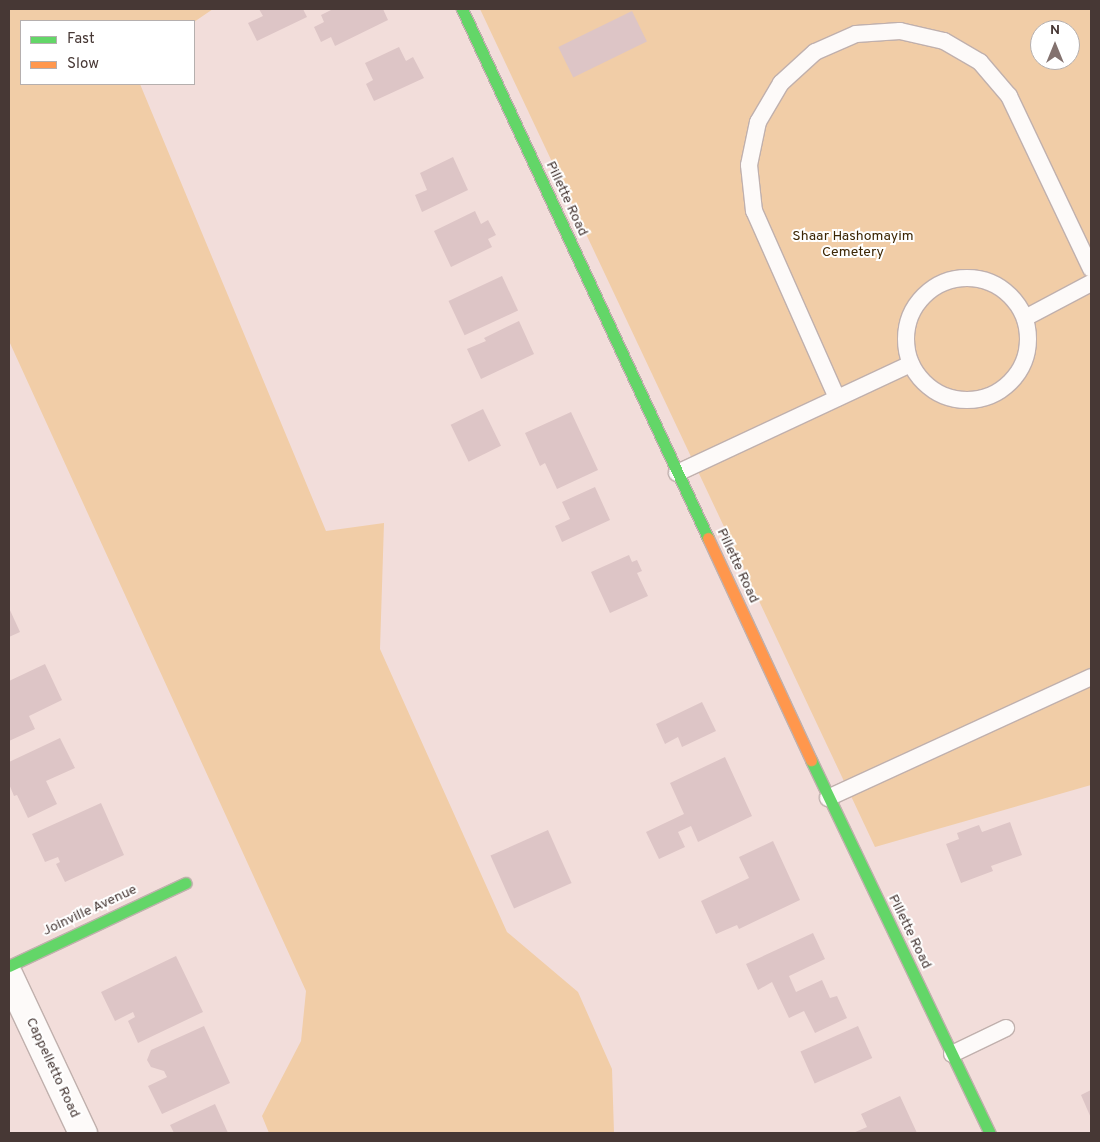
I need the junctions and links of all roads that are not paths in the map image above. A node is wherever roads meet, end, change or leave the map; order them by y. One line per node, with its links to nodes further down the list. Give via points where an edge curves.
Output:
1 (462, 9): 7 (street, Pillette Road)
2 (1091, 269): 6 (lane, via 1009,96 980,62 944,41 900,31 856,34 815,52 781,83 767,106 758,122 749,165 754,211)
3 (1091, 283): 4 (lane)
4 (1025, 318): 5 (lane, via 1029,339 1026,359 1016,377 1000,391 959,400 939,394 922,381); 5 (lane, via 1015,299 982,279 944,282 927,292 914,307 907,326 906,345)
5 (911, 364): 6 (lane)
6 (837, 398): 7 (lane)
7 (677, 473): 9 (street, Pillette Road)
8 (1091, 676): 9 (lane)
9 (828, 798): 14 (street, Pillette Road)
10 (185, 883): 11 (street, Joinville Avenue)
11 (9, 966)
12 (9, 976): 15 (street, Cappelletto Road)
13 (1006, 1028): 14 (lane)
14 (952, 1054): 16 (street, Pillette Road)
15 (83, 1133)
16 (990, 1133)

